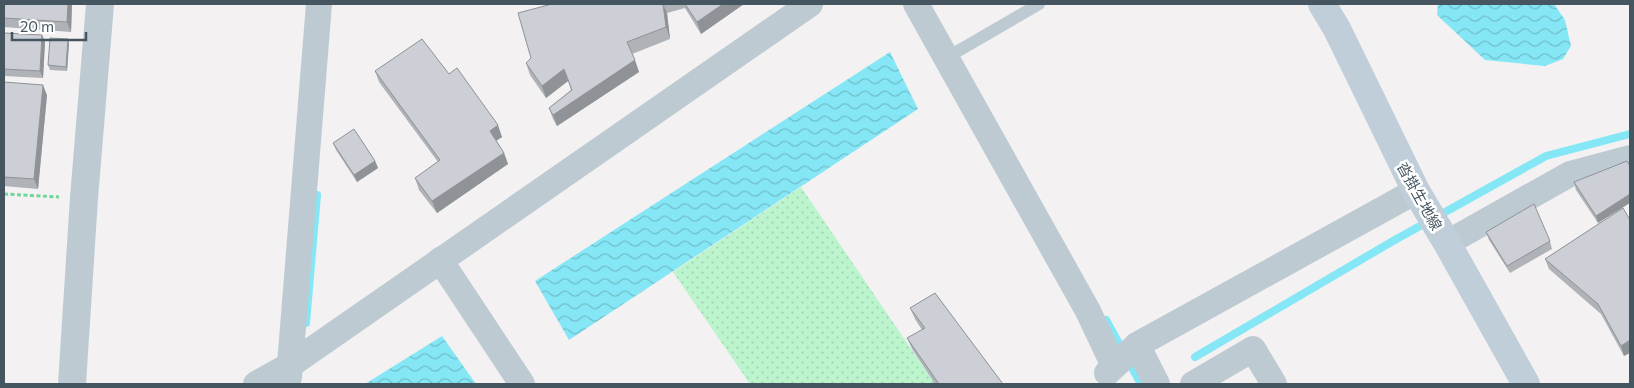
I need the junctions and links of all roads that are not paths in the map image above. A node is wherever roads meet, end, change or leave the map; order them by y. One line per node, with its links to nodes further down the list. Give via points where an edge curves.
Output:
1 (100, 4): 15 (street)
2 (319, 4): 13 (street)
3 (810, 4): 11 (street)
4 (916, 4): 7 (street)
5 (1039, 4): 7 (lane)
6 (1322, 4): 9 (main road, 沓掛生地線)
7 (946, 58): 14 (street, via 1088,312)
8 (1630, 158): 10 (street, via 1570,174)
9 (1416, 191): 10 (main road, 沓掛生地線); 12 (street)
10 (1447, 243): 21 (main road, 沓掛生地線)
11 (440, 260): 13 (street); 17 (street)
12 (1137, 345): 14 (street); 18 (street)
13 (289, 374): 16 (street)
14 (1109, 374)
15 (72, 384)
16 (256, 384)
17 (522, 384)
18 (1157, 384)
19 (1192, 384): 20 (street, via 1253,349)
20 (1274, 384)
21 (1526, 384)

